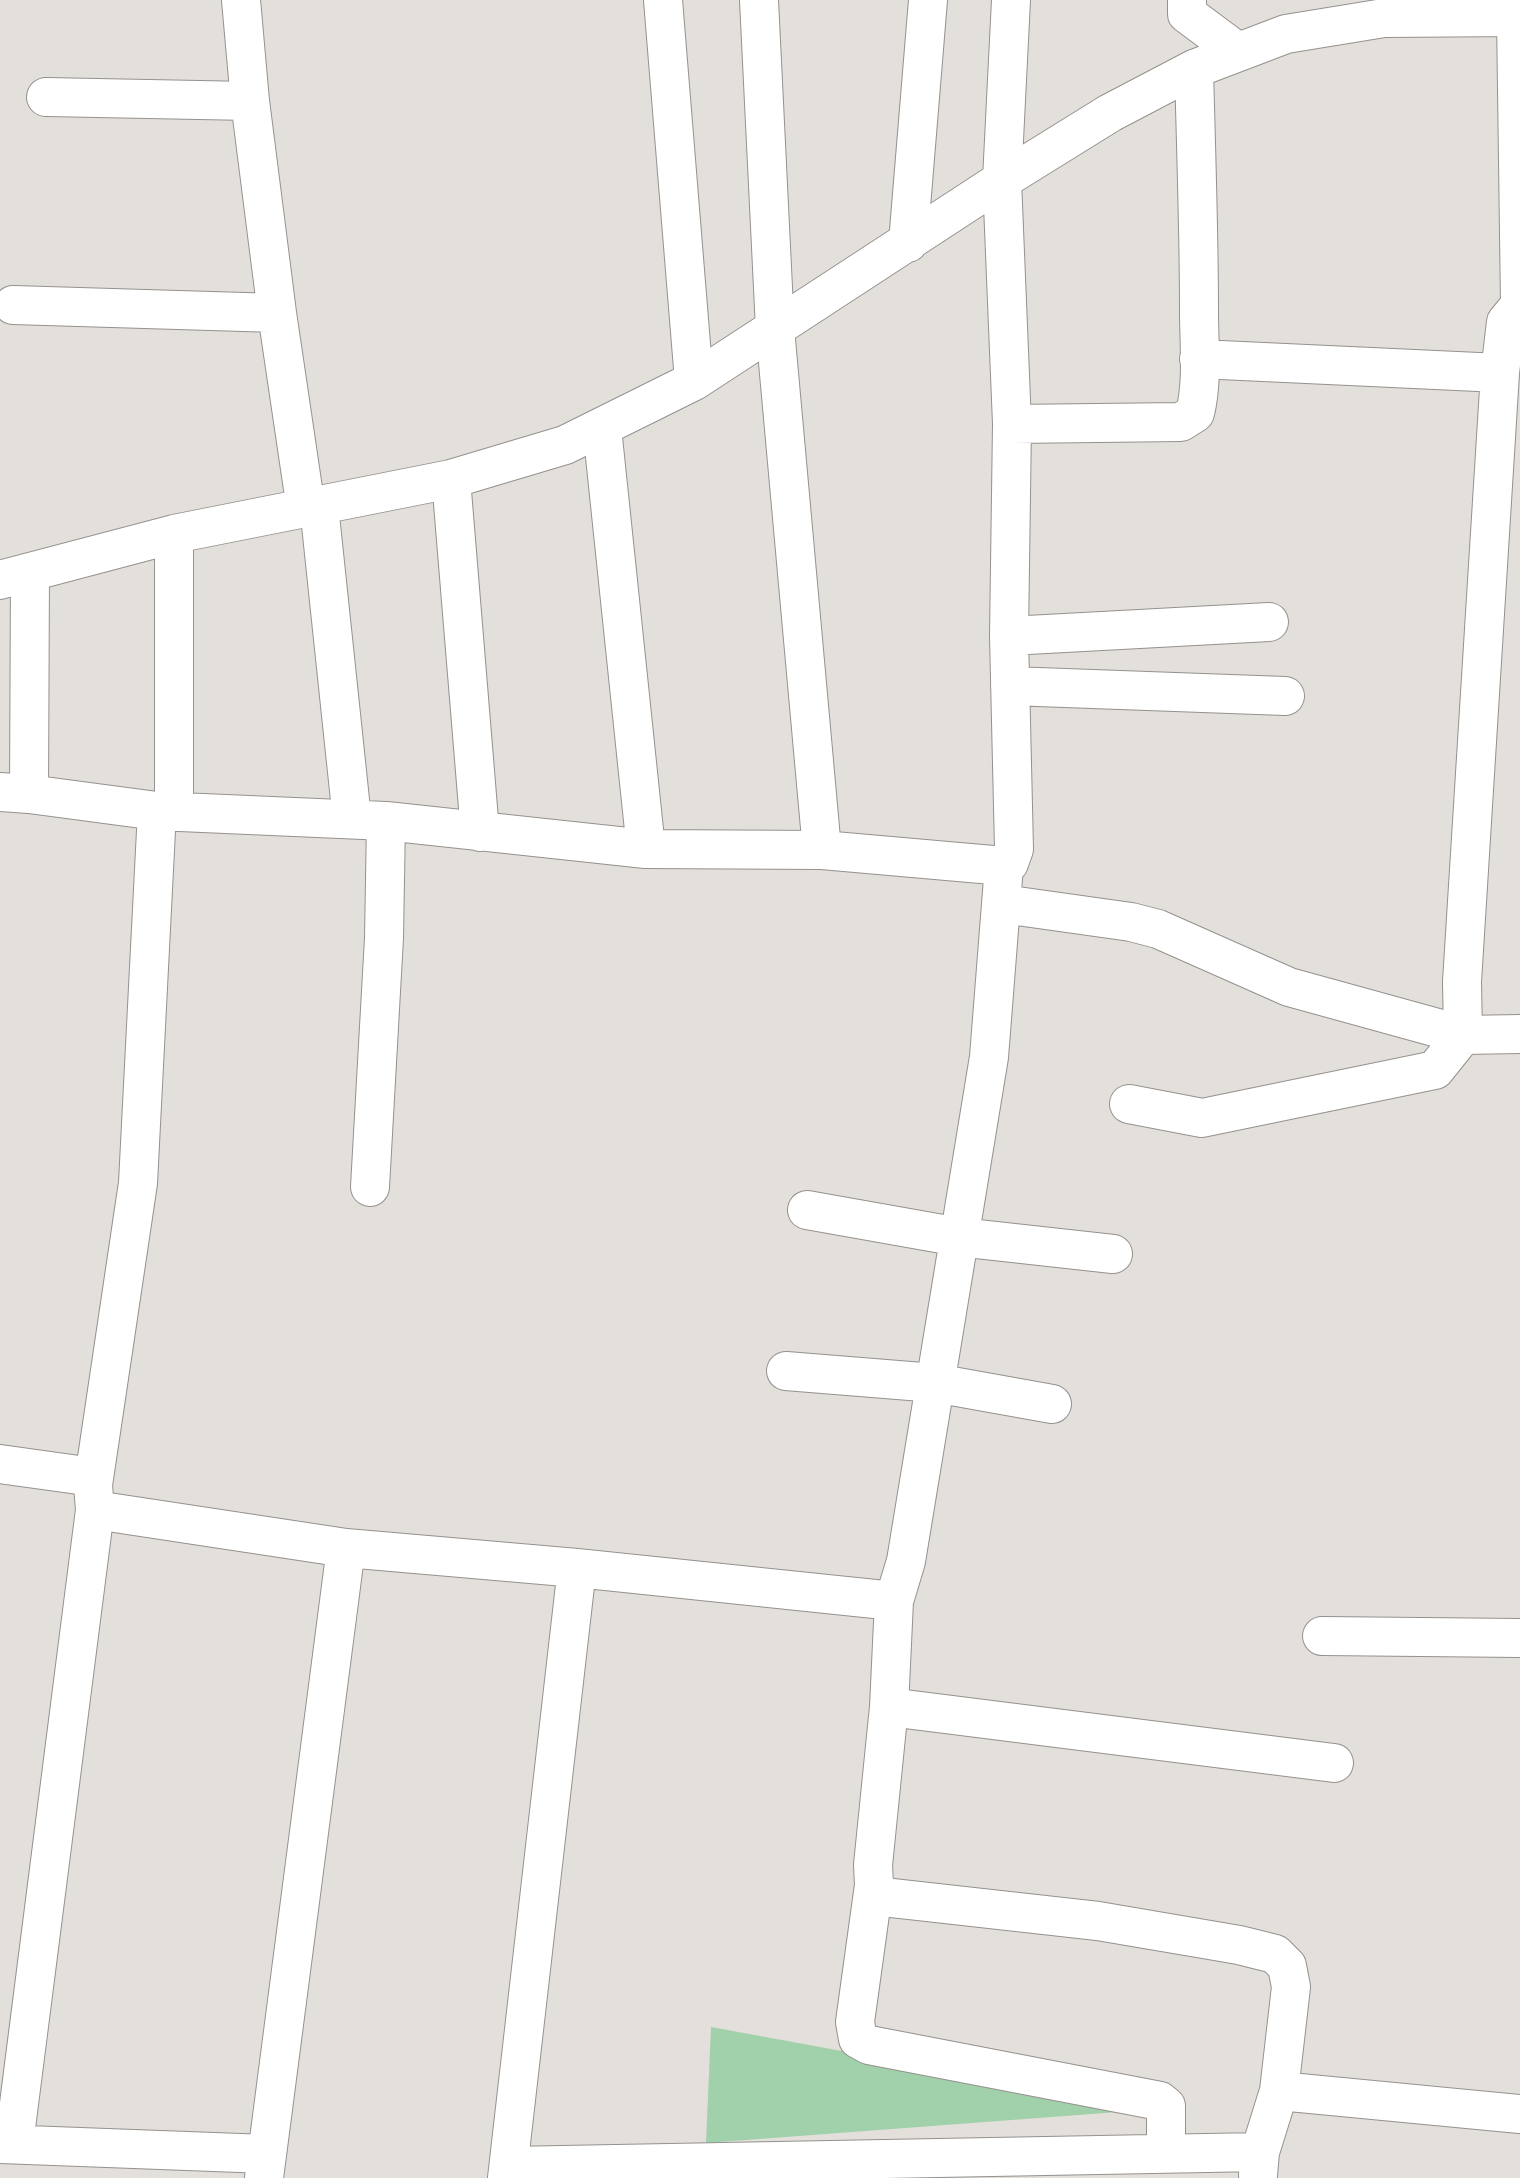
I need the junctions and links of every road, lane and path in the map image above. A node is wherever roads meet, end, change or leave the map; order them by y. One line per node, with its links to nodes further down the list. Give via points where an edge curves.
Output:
1 (241, 0): 12 (street)
2 (663, 0): 21 (street)
3 (760, 0): 18 (street)
4 (928, 0): 14 (street)
5 (1012, 0): 13 (street)
6 (1187, 0): 9 (street, via 1186,14)
7 (1385, 9): 8 (street); 9 (street, via 1286,34)
8 (1518, 17): 16 (street)
9 (1238, 52): 10 (street)
10 (1194, 69): 13 (street, via 1110,113); 19 (street)
11 (46, 97): 12 (street)
12 (250, 101): 17 (street)
13 (1002, 180): 14 (street); 22 (street)
14 (908, 243): 18 (street)
15 (13, 305): 17 (street)
16 (1520, 305): 20 (street, via 1506,322)
17 (277, 313): 25 (street)
18 (775, 329): 21 (street); 37 (street)
19 (1199, 359): 20 (street); 22 (street, via 1195,413 1181,422)
20 (1500, 373): 41 (street, via 1462,982)
21 (694, 381): 23 (street)
22 (1012, 424): 29 (street)
23 (602, 428): 24 (street, via 565,445); 36 (street)
24 (452, 479): 25 (street); 35 (street)
25 (313, 507): 26 (street); 34 (street)
26 (174, 534): 27 (street); 33 (street)
27 (15, 576): 32 (street)
28 (1269, 622): 29 (street)
29 (1009, 636): 30 (street)
30 (1010, 686): 31 (street); 38 (street, via 1014,849)
31 (1285, 696)
32 (15, 793): 33 (street)
33 (166, 811): 34 (street); 51 (street, via 138,1183)
34 (369, 820): 35 (street); 43 (street, via 384,938)
35 (480, 832): 36 (street)
36 (646, 849): 37 (street)
37 (822, 850): 38 (street)
38 (1004, 866): 39 (street)
39 (1003, 904): 41 (street, via 1158,929 1289,986); 45 (street, via 989,1057)
40 (1520, 1034): 41 (street)
41 (1463, 1035): 42 (street, via 1435,1070 1202,1118)
42 (1129, 1104)
43 (370, 1187)
44 (807, 1210): 45 (street)
45 (959, 1237): 46 (street); 48 (street)
46 (1113, 1254)
47 (786, 1371): 48 (street)
48 (935, 1383): 49 (street); 54 (street, via 906,1561)
49 (1052, 1404)
50 (0, 1464): 51 (street, via 86,1476)
51 (94, 1498): 52 (street); 62 (street)
52 (346, 1548): 53 (street); 65 (street)
53 (576, 1568): 54 (street); 66 (street)
54 (894, 1601): 57 (street)
55 (1322, 1636): 56 (street)
56 (1520, 1638)
57 (889, 1707): 58 (street); 59 (street)
58 (1334, 1763)
59 (874, 1885): 60 (street, via 883,1897 1098,1921 1275,1954 1287,1966 1291,1987); 63 (street, via 855,2022 858,2039 869,2045 1160,2101 1166,2106)
60 (1279, 2091): 61 (street); 64 (street)
61 (1520, 2114)
62 (7, 2144): 65 (street)
63 (1166, 2153): 64 (street); 66 (street)
64 (1259, 2165)
65 (265, 2166)
66 (508, 2172)

